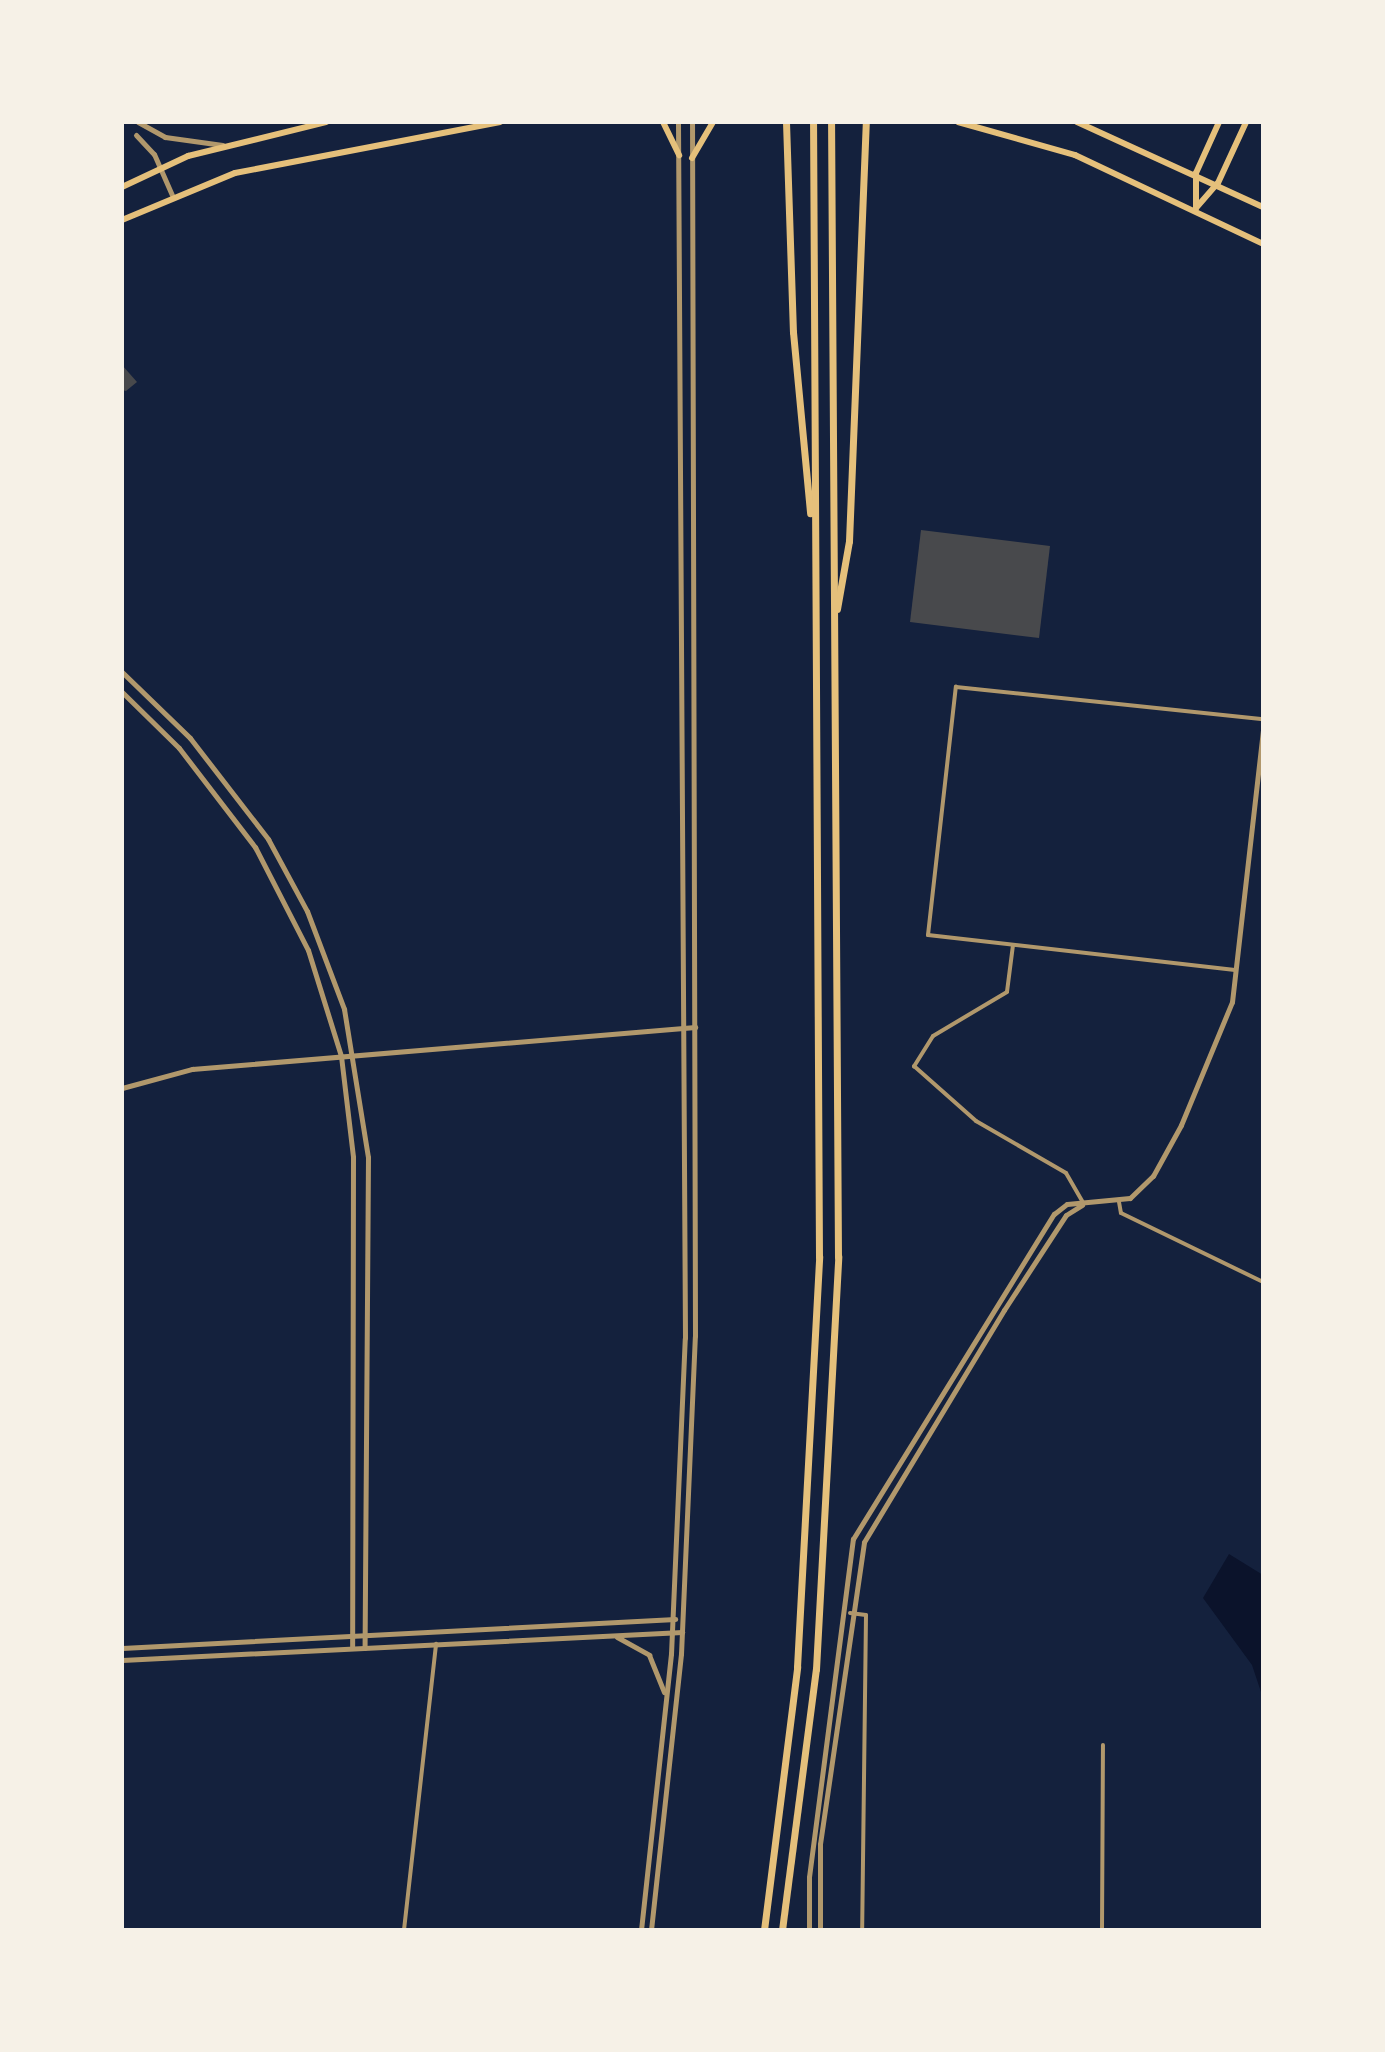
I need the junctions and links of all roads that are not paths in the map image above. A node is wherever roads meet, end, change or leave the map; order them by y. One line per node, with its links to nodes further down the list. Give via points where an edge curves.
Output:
1 (138, 122): 17 (street, via 165,137)
2 (325, 122): 17 (main road)
3 (500, 122): 24 (main road, via 270,165)
4 (663, 122): 18 (main road)
5 (678, 122): 18 (street)
6 (692, 122): 19 (street)
7 (713, 122): 19 (main road)
8 (786, 122): 29 (highway)
9 (813, 122): 29 (highway)
10 (831, 122): 30 (highway)
11 (866, 122): 30 (highway, via 849,541)
12 (958, 122): 26 (main road, via 1075,155)
13 (1077, 122): 21 (main road)
14 (1219, 122): 21 (main road)
15 (1246, 122): 22 (main road)
16 (136, 135): 20 (street)
17 (222, 145): 20 (main road)
18 (679, 155): 37 (street)
19 (692, 158): 38 (street)
20 (160, 167): 23 (main road); 24 (street)
21 (1196, 173): 22 (main road); 26 (main road)
22 (1218, 183): 25 (main road); 26 (main road)
23 (122, 187)
24 (172, 195): 27 (main road)
25 (1263, 207)
26 (1196, 208): 28 (main road)
27 (122, 220)
28 (1263, 244)
29 (815, 579): 63 (highway, via 819,1257 808,1528)
30 (833, 626): 64 (highway, via 838,1257 826,1544)
31 (122, 672): 39 (street, via 190,738 268,839 322,945)
32 (122, 692): 40 (street, via 210,784 277,882 320,981)
33 (1263, 719): 35 (street, via 956,687 928,935)
34 (1263, 730): 36 (street)
35 (1013, 945): 36 (street); 43 (street, via 1007,992 933,1036 914,1066 976,1121 1066,1173)
36 (1235, 970): 42 (street, via 1225,1028 1181,1125 1153,1176)
37 (684, 1027): 38 (street); 39 (street); 46 (street, via 685,1338)
38 (695, 1027): 47 (street, via 695,1336)
39 (355, 1055): 40 (street); 51 (street, via 368,1157)
40 (341, 1056): 41 (street, via 192,1069); 50 (street, via 353,1157)
41 (122, 1088)
42 (1119, 1202): 43 (street); 44 (street, via 1121,1213)
43 (1084, 1204): 45 (street, via 1066,1215 883,1508 859,1557); 65 (street, via 1054,1214 853,1539 809,1877)
44 (1263, 1282)
45 (850, 1613): 66 (street, via 820,1844); 67 (street, via 866,1615)
46 (673, 1618): 47 (street); 48 (street); 51 (street)
47 (683, 1623): 49 (street)
48 (672, 1632): 49 (street); 52 (street); 58 (street)
49 (682, 1632): 62 (street)
50 (351, 1635): 51 (street); 54 (street); 55 (street)
51 (366, 1635): 56 (street)
52 (606, 1636): 53 (street); 58 (street, via 649,1655)
53 (436, 1644): 56 (street); 60 (street)
54 (122, 1648)
55 (352, 1648): 56 (street); 57 (street)
56 (365, 1648)
57 (122, 1660)
58 (665, 1705): 61 (street)
59 (1103, 1745): 68 (street)
60 (404, 1930)
61 (641, 1930)
62 (651, 1930)
63 (764, 1930)
64 (782, 1930)
65 (809, 1930)
66 (820, 1930)
67 (862, 1930)
68 (1102, 1930)

